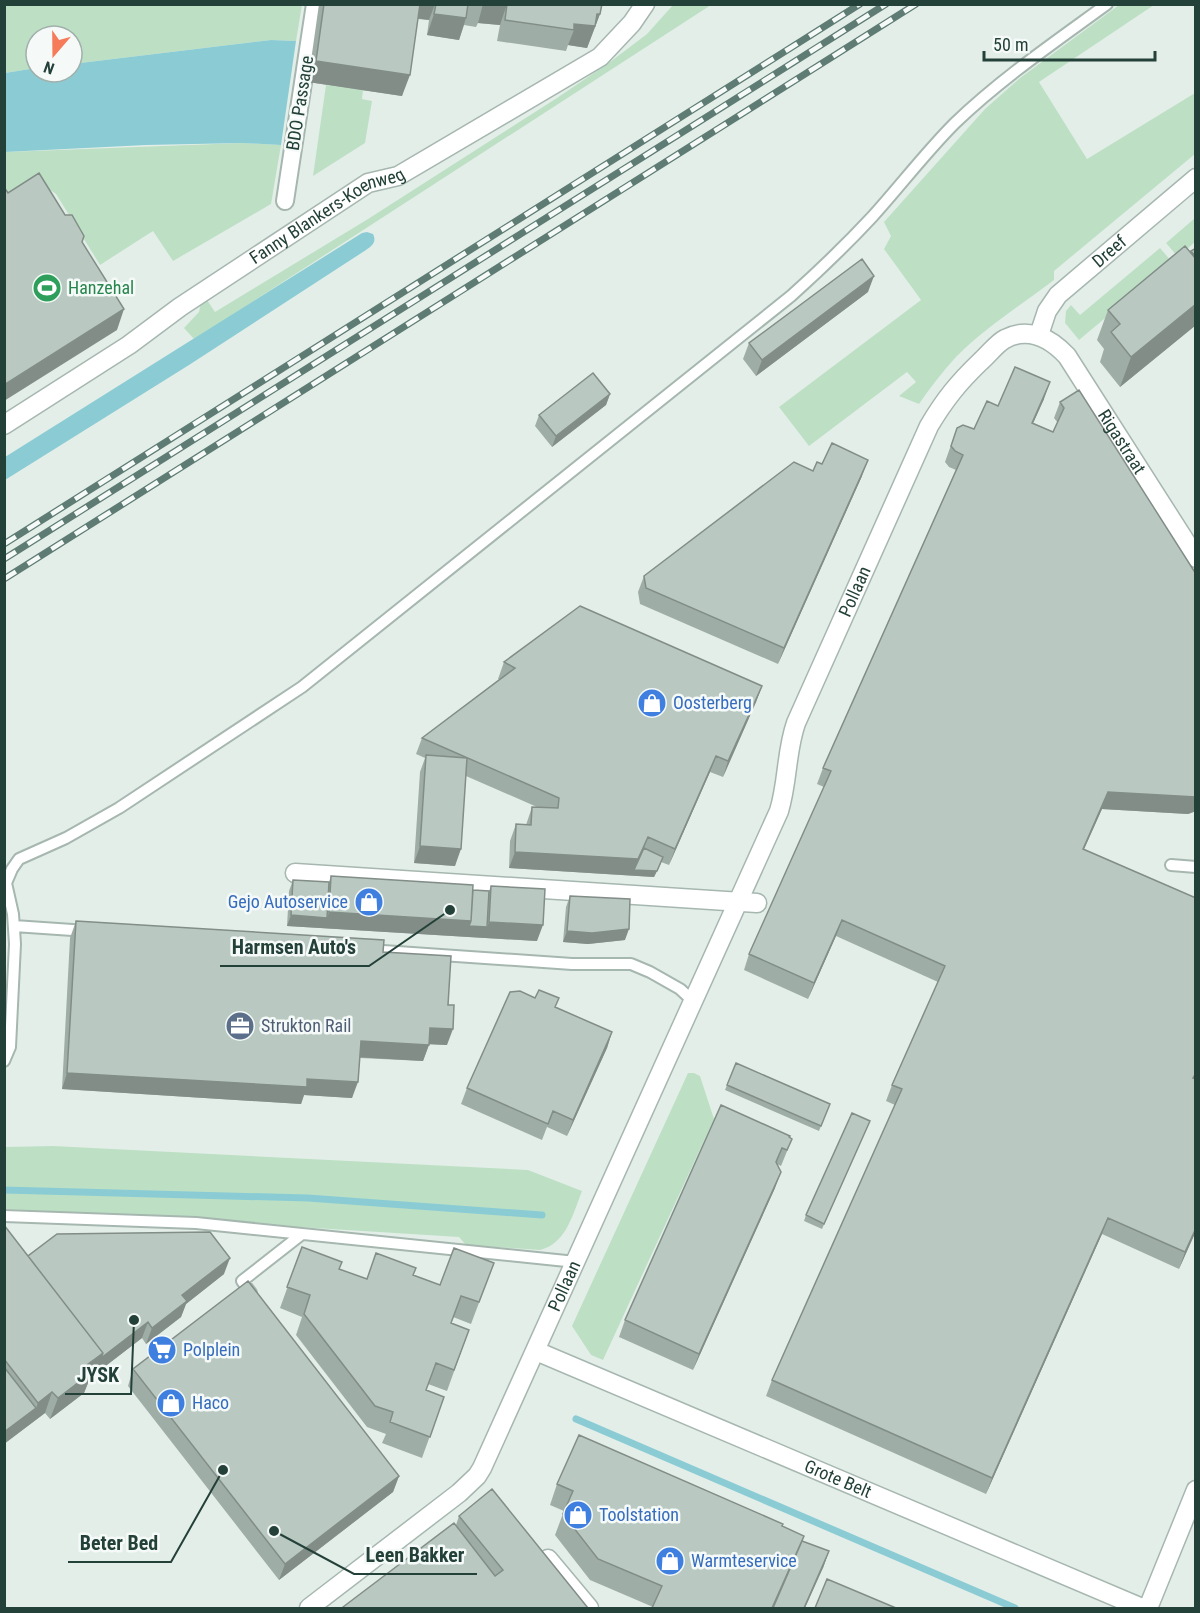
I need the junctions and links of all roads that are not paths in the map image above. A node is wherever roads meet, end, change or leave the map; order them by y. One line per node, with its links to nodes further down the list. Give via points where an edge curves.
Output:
1 (315, 4): 5 (street, BDO Passage)
2 (645, 4): 7 (street, Fanny Blankers-Koenweg, via 600,57 398,176 368,183 129,345)
3 (1107, 4): 14 (lane, via 982,98 931,147 848,242 791,296 302,687 119,808 19,859 6,884)
4 (1196, 178): 6 (street, Dreef, via 1058,295 1047,311)
5 (285, 201)
6 (1039, 335): 8 (street, Rigastraat, via 1068,356); 12 (street, Pollaan, via 1004,339 957,383 929,426 796,723 779,811)
7 (4, 424)
8 (1196, 558)
9 (1171, 865): 10 (lane)
10 (1196, 867)
11 (295, 873): 12 (street)
12 (738, 902): 13 (street); 17 (street, Pollaan)
13 (757, 903)
14 (14, 926): 15 (lane); 18 (lane, via 10,1047)
15 (97, 932)
16 (358, 950): 17 (lane, via 572,964 631,964 680,989)
17 (693, 1001): 21 (street, Pollaan)
18 (4, 1061)
19 (4, 1216): 20 (lane, via 195,1223)
20 (302, 1234): 21 (lane); 22 (lane, via 242,1281)
21 (576, 1262): 23 (street, Pollaan)
22 (256, 1299)
23 (536, 1351): 24 (street, Pollaan); 30 (street, Grote Belt)
24 (477, 1476): 25 (street); 28 (street, Pollaan)
25 (490, 1489)
26 (1196, 1490): 31 (street)
27 (536, 1544): 29 (street)
28 (309, 1608)
29 (589, 1608)
30 (1142, 1608)
31 (1148, 1608)

